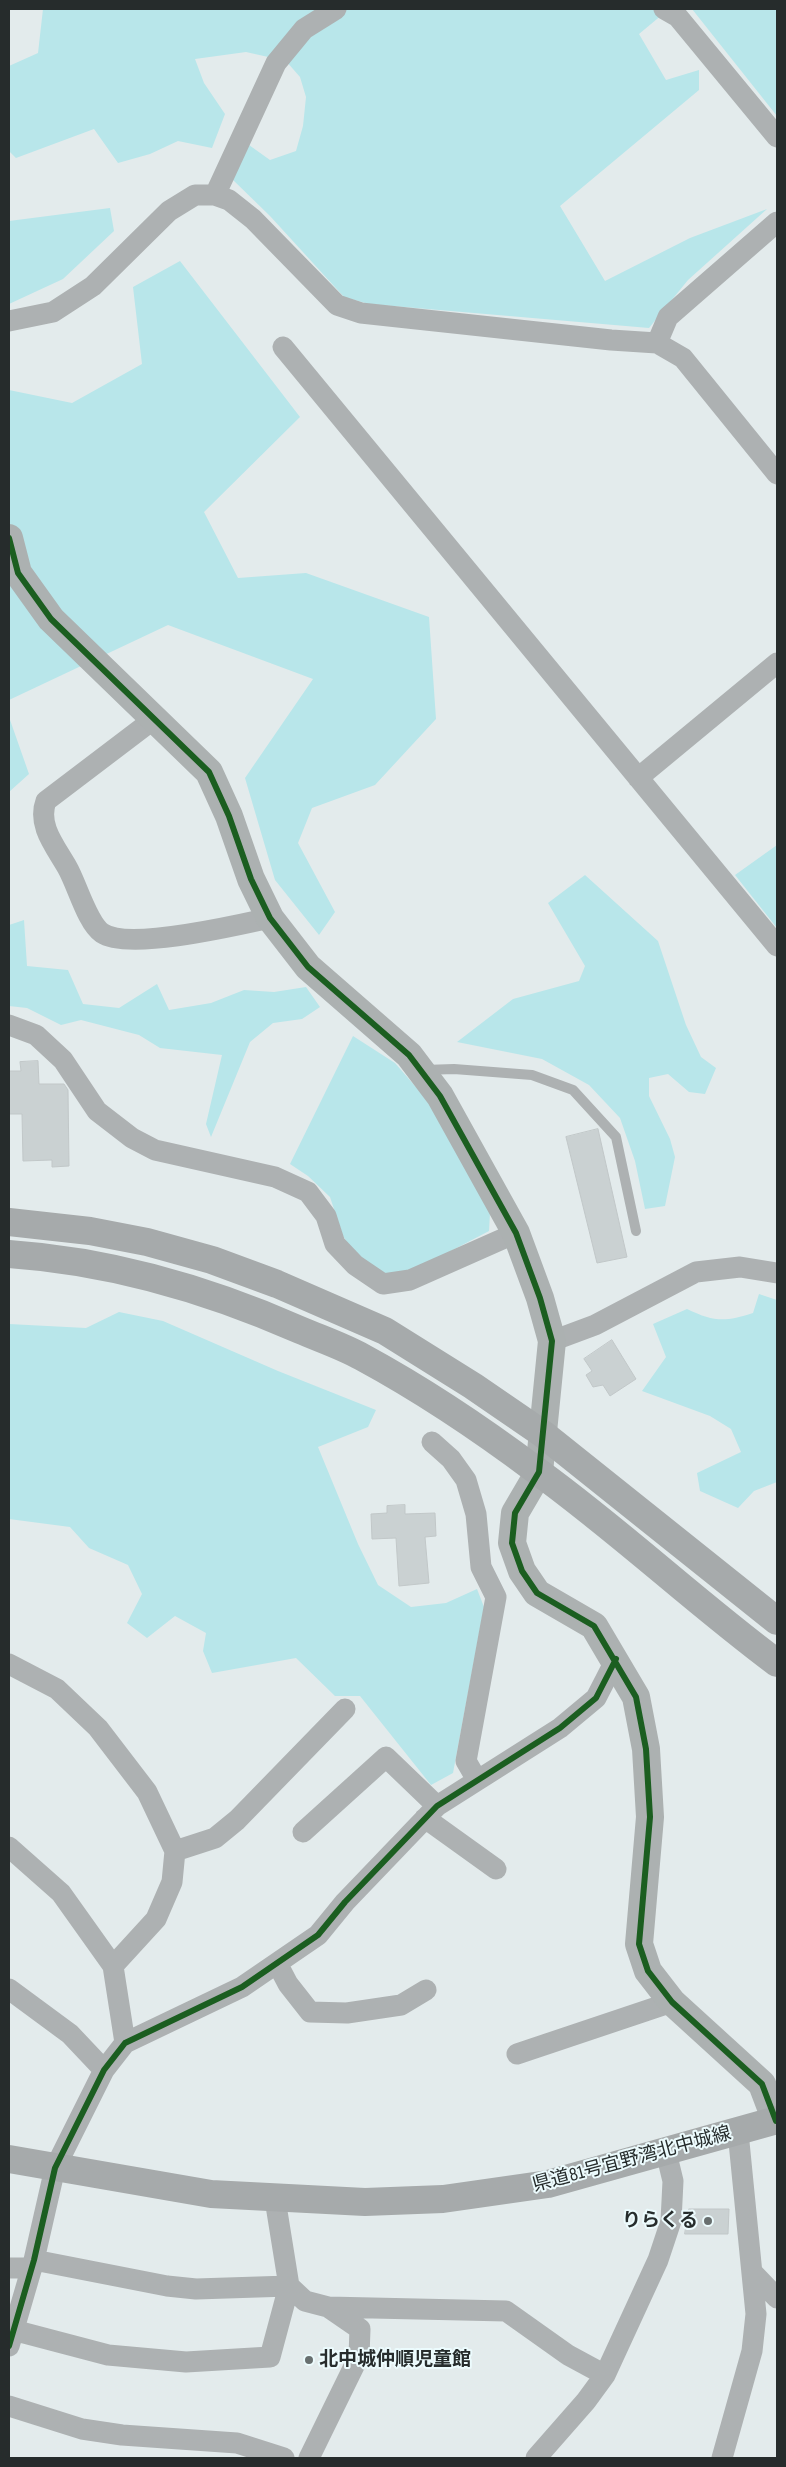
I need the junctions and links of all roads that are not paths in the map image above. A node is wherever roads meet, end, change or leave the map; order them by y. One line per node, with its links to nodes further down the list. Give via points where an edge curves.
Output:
1 (336, 9): 4 (street, via 304,29 276,63)
2 (664, 9): 3 (street, via 678,18)
3 (777, 137)
4 (215, 195): 6 (street, via 195,195 169,211 92,286 53,312); 7 (street, via 229,200 254,219 337,305 361,313)
5 (777, 222): 7 (street, via 668,317)
6 (9, 321)
7 (658, 343): 9 (street, via 683,358)
8 (283, 347): 13 (street)
9 (777, 474)
10 (9, 538): 12 (street, via 18,573 51,619)
11 (777, 663): 13 (street)
12 (154, 719): 14 (street, via 209,772); 14 (street, via 46,801 42,812 43,823 74,879 94,925 103,934 142,939 206,932)
13 (638, 778): 15 (street)
14 (270, 918): 17 (street, via 308,966 409,1055)
15 (777, 946)
16 (9, 1026): 20 (street, via 36,1035 63,1060 97,1111 132,1138 155,1150 275,1177 308,1192 326,1216 335,1244 355,1265 383,1284 410,1280)
17 (420, 1070): 19 (lane, via 454,1069 532,1075 573,1090 616,1137); 20 (street, via 440,1096)
18 (9, 1222): 24 (main road, via 90,1231 147,1242 212,1260 277,1284 385,1331)
19 (636, 1231)
20 (516, 1232): 23 (street)
21 (9, 1254): 26 (main road, via 137,1273 253,1309 360,1356 463,1418)
22 (777, 1273): 23 (street, via 740,1267 696,1272 595,1325)
23 (552, 1341): 24 (street)
24 (543, 1434): 26 (street); 27 (main road)
25 (432, 1442): 32 (street, via 451,1459 466,1480 476,1514 481,1567 496,1596 466,1761)
26 (539, 1472): 28 (street, via 515,1513 512,1543 522,1571 537,1593 594,1626); 29 (main road)
27 (777, 1621)
28 (616, 1659): 32 (street, via 596,1698 560,1728); 42 (street, via 636,1697 646,1749 650,1817 638,1944 648,1971)
29 (777, 1663)
30 (9, 1664): 36 (street, via 57,1689 98,1728 147,1792)
31 (345, 1710): 36 (street, via 237,1820 214,1838)
32 (476, 1780): 33 (street)
33 (431, 1812): 34 (street, via 386,1758); 37 (street); 38 (street, via 318,1934)
34 (303, 1832)
35 (9, 1847): 39 (street, via 61,1893)
36 (175, 1851): 39 (street, via 172,1882 156,1920)
37 (496, 1869)
38 (277, 1963): 41 (street, via 288,1984 310,2012 347,2013 401,2005); 43 (street, via 242,1987)
39 (113, 1966): 43 (street)
40 (9, 1989): 45 (street, via 70,2034)
41 (426, 1990)
42 (672, 2002): 44 (street); 46 (street, via 762,2084)
43 (125, 2043): 45 (street)
44 (517, 2054)
45 (104, 2070): 50 (street)
46 (776, 2121): 47 (main road, 県道81号宜野湾北中城線)
47 (738, 2132): 48 (main road, 県道81号宜野湾北中城線); 54 (street)
48 (666, 2152): 51 (main road, 県道81号宜野湾北中城線, via 548,2184 443,2199 365,2202); 59 (street, via 673,2181 670,2222 658,2260)
49 (9, 2159): 50 (main road, 県道81号宜野湾北中城線)
50 (55, 2168): 51 (main road, 県道81号宜野湾北中城線, via 211,2194); 52 (street)
51 (276, 2199): 55 (street)
52 (33, 2264): 53 (street); 55 (street, via 196,2289); 58 (street)
53 (9, 2268)
54 (752, 2272): 56 (street); 64 (street, via 756,2314 752,2351)
55 (289, 2286): 57 (street, via 305,2301); 58 (street, via 270,2357 186,2362 118,2356)
56 (777, 2298)
57 (328, 2307): 59 (street, via 506,2311 568,2355); 62 (street, via 360,2329 359,2356)
58 (11, 2338)
59 (605, 2375): 63 (street)
60 (9, 2406): 61 (street, via 82,2430 237,2443)
61 (284, 2458)
62 (309, 2458)
63 (536, 2458)
64 (722, 2458)

